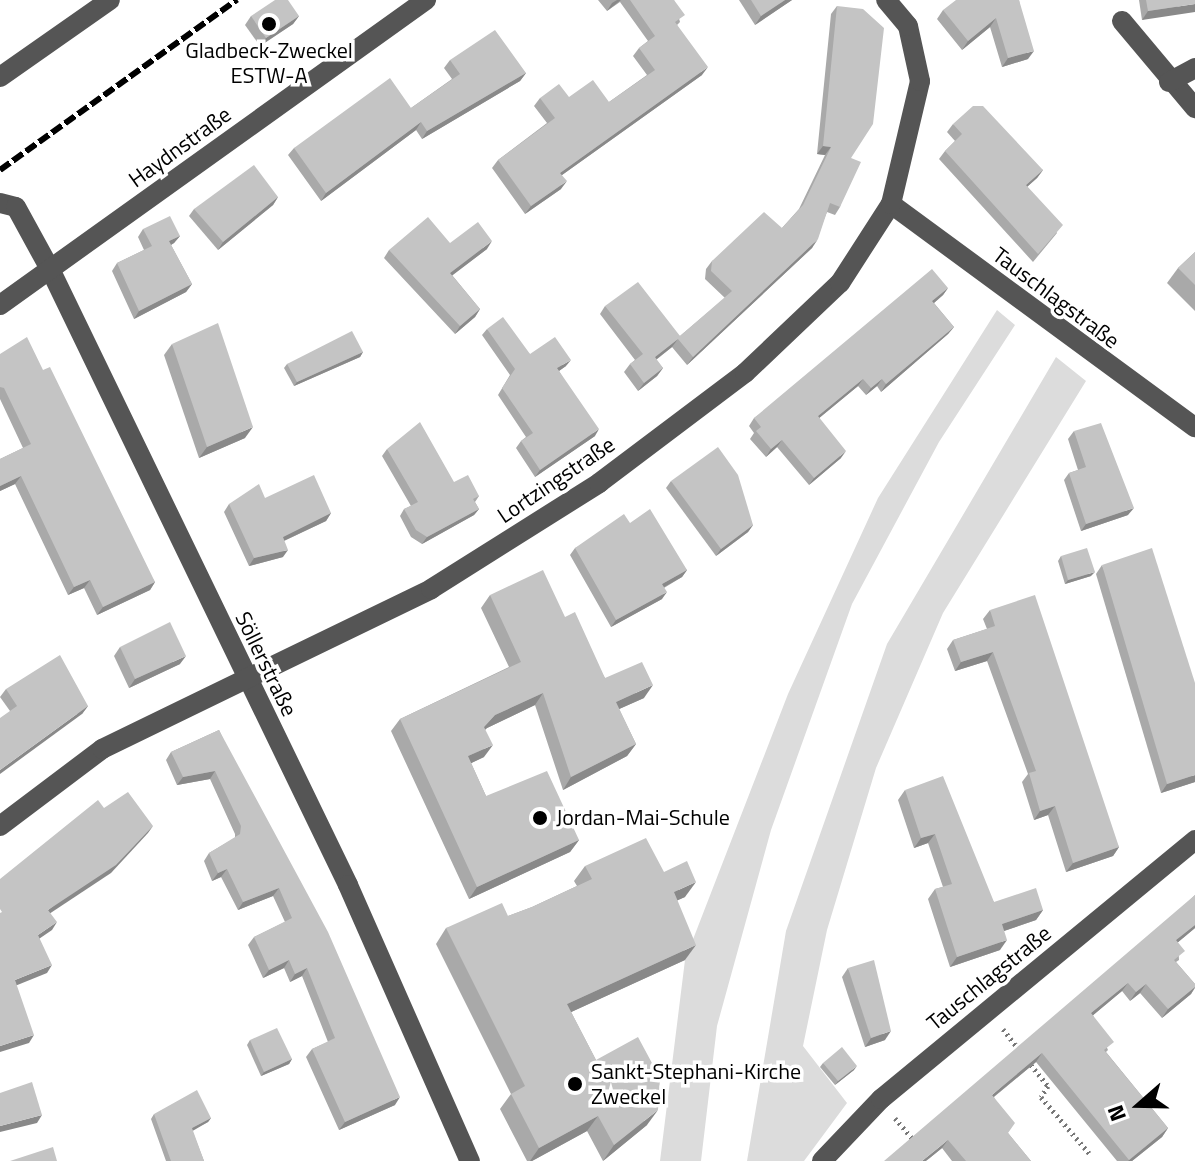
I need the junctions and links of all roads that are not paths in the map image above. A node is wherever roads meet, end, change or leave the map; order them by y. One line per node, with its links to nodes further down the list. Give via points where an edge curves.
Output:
1 (110, 0): 6 (street)
2 (426, 0): 11 (street, Haydnstraße)
3 (886, 0): 10 (street, Lortzingstraße, via 908,26 920,81)
4 (1122, 21): 7 (street)
5 (1195, 68): 7 (street)
6 (0, 77)
7 (1169, 82): 8 (street)
8 (1195, 108)
9 (0, 203): 11 (street, Söllerstraße, via 16,207)
10 (891, 204): 13 (street, Tauschlagstraße); 14 (street, Lortzingstraße, via 840,283 745,373 599,483 431,589)
11 (50, 269): 12 (street, Haydnstraße); 14 (street, Söllerstraße)
12 (0, 305)
13 (1195, 427)
14 (246, 678): 15 (street, Lortzingstraße, via 102,749); 17 (street, Söllerstraße)
15 (0, 826)
16 (1195, 840): 18 (street, Tauschlagstraße, via 881,1099)
17 (470, 1161)
18 (822, 1161)

